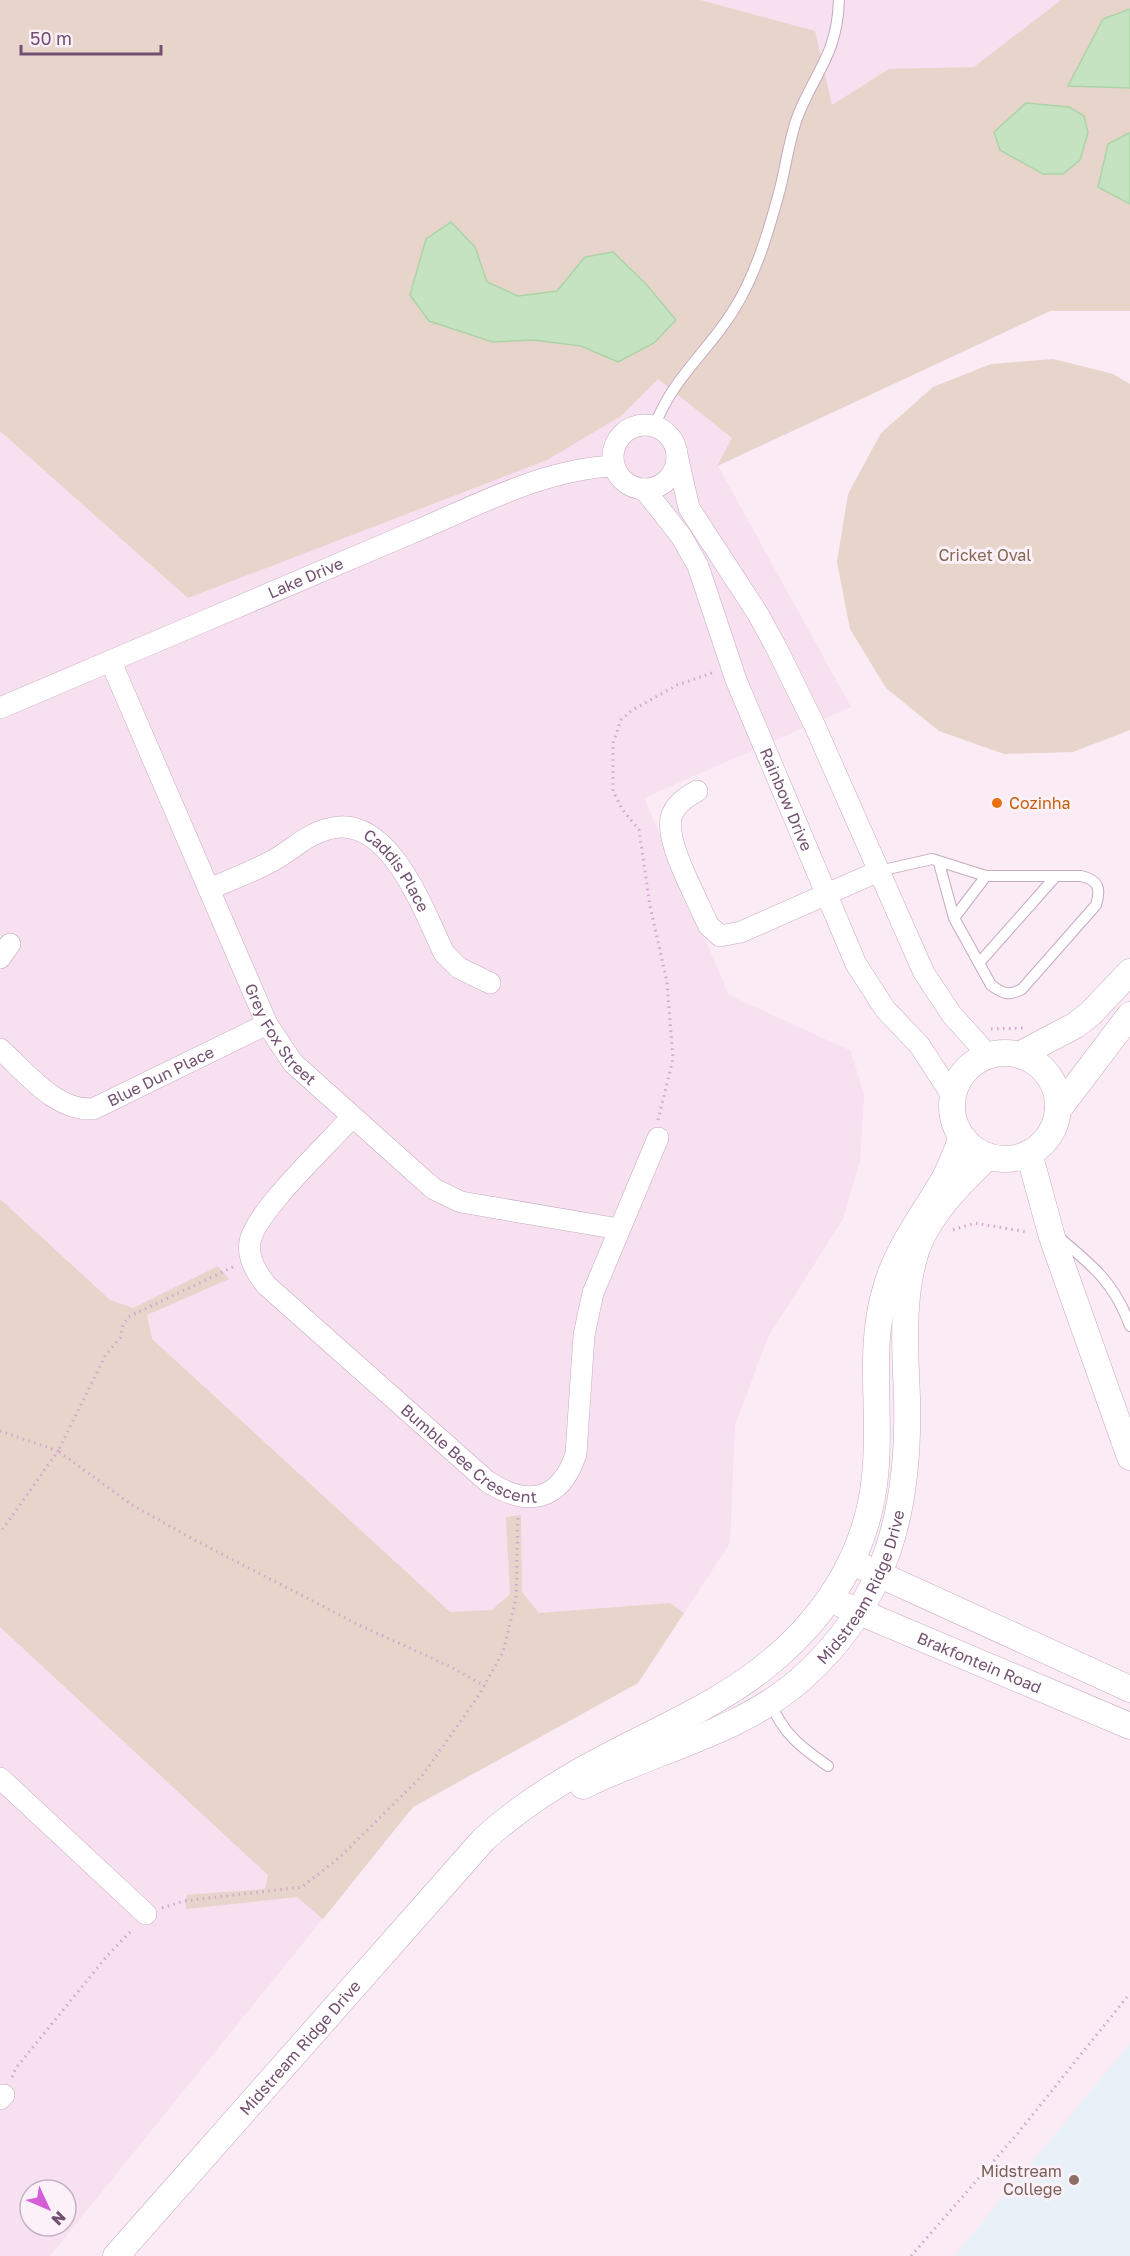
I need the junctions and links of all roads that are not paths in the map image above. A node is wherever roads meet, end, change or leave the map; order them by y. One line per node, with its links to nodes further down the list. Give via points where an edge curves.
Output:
1 (839, 0): 2 (lane, via 838,27 830,54 798,116 750,280 732,312 682,375)
2 (654, 427): 3 (street, via 669,436); 4 (street, via 640,425 621,436 615,444)
3 (677, 455): 5 (street, via 671,475 663,483); 10 (street, via 684,491 696,522 775,645)
4 (614, 465): 5 (street, via 625,482); 6 (street, Lake Drive, via 582,469 531,484)
5 (644, 489): 14 (street, Rainbow Drive, via 690,550 731,667)
6 (111, 662): 7 (street, Lake Drive); 13 (street, Grey Fox Street)
7 (0, 708)
8 (696, 791): 14 (street, via 686,797 672,816 672,838 714,932 729,936)
9 (939, 863): 10 (lane, via 923,860); 11 (lane); 15 (lane)
10 (879, 871): 14 (street); 23 (street, via 924,973 941,1000)
11 (986, 876): 12 (lane); 15 (lane)
12 (1056, 876): 16 (lane); 16 (lane, via 1091,878 1100,893 1096,905 1022,989 1011,994 1001,992)
13 (209, 890): 18 (street, Caddis Place, via 271,862 326,829 350,828 375,841 400,864 452,962); 20 (street, Grey Fox Street)
14 (826, 894): 24 (street, Rainbow Drive, via 867,985 920,1046)
15 (954, 918): 16 (lane)
16 (979, 963)
17 (1130, 972): 22 (street, via 1076,1025)
18 (490, 983)
19 (1130, 1016): 25 (street)
20 (267, 1024): 21 (street, Blue Dun Place, via 93,1109 81,1110 59,1102); 26 (street, Grey Fox Street, via 293,1063)
21 (0, 1049)
22 (1019, 1055): 23 (street); 25 (street, via 1035,1062 1048,1075 1056,1092)
23 (989, 1056): 24 (street, via 965,1071)
24 (953, 1097): 27 (street, via 953,1114)
25 (1058, 1110): 29 (street, via 1049,1135)
26 (352, 1117): 31 (street, Grey Fox Street, via 434,1189 461,1202); 31 (street, Bumble Bee Crescent, via 258,1222 249,1245 251,1258 266,1285 488,1482 519,1497 540,1497 555,1488 571,1468 576,1454 588,1316 597,1279)
27 (962, 1137): 30 (street); 35 (street, Midstream Ridge Drive, via 942,1183 898,1255 885,1290 876,1350 876,1475)
28 (658, 1138): 31 (street, Bumble Bee Crescent)
29 (1029, 1153): 30 (street, via 1013,1158); 32 (street)
30 (988, 1156): 36 (street, Midstream Ridge Drive, via 934,1215 911,1268 904,1324 908,1442 904,1489 897,1522)
31 (619, 1229)
32 (1052, 1236): 33 (lane, via 1109,1284 1122,1302); 34 (street)
33 (1130, 1326)
34 (1130, 1457)
35 (852, 1563): 36 (street); 37 (street, Midstream Ridge Drive)
36 (878, 1573): 38 (street, Midstream Ridge Drive); 39 (street)
37 (831, 1599): 38 (street, Brakfontein Road); 44 (street, Midstream Ridge Drive, via 800,1636 738,1686 575,1774 509,1817)
38 (858, 1612): 40 (street, Midstream Ridge Drive, via 826,1655); 41 (street, Brakfontein Road)
39 (1130, 1689)
40 (771, 1703): 42 (lane, via 790,1737); 44 (street, Midstream Ridge Drive, via 729,1725 592,1782)
41 (1130, 1726)
42 (828, 1766)
43 (0, 1778): 45 (street)
44 (484, 1839): 46 (street, Midstream Ridge Drive)
45 (146, 1914)
46 (116, 2256)

